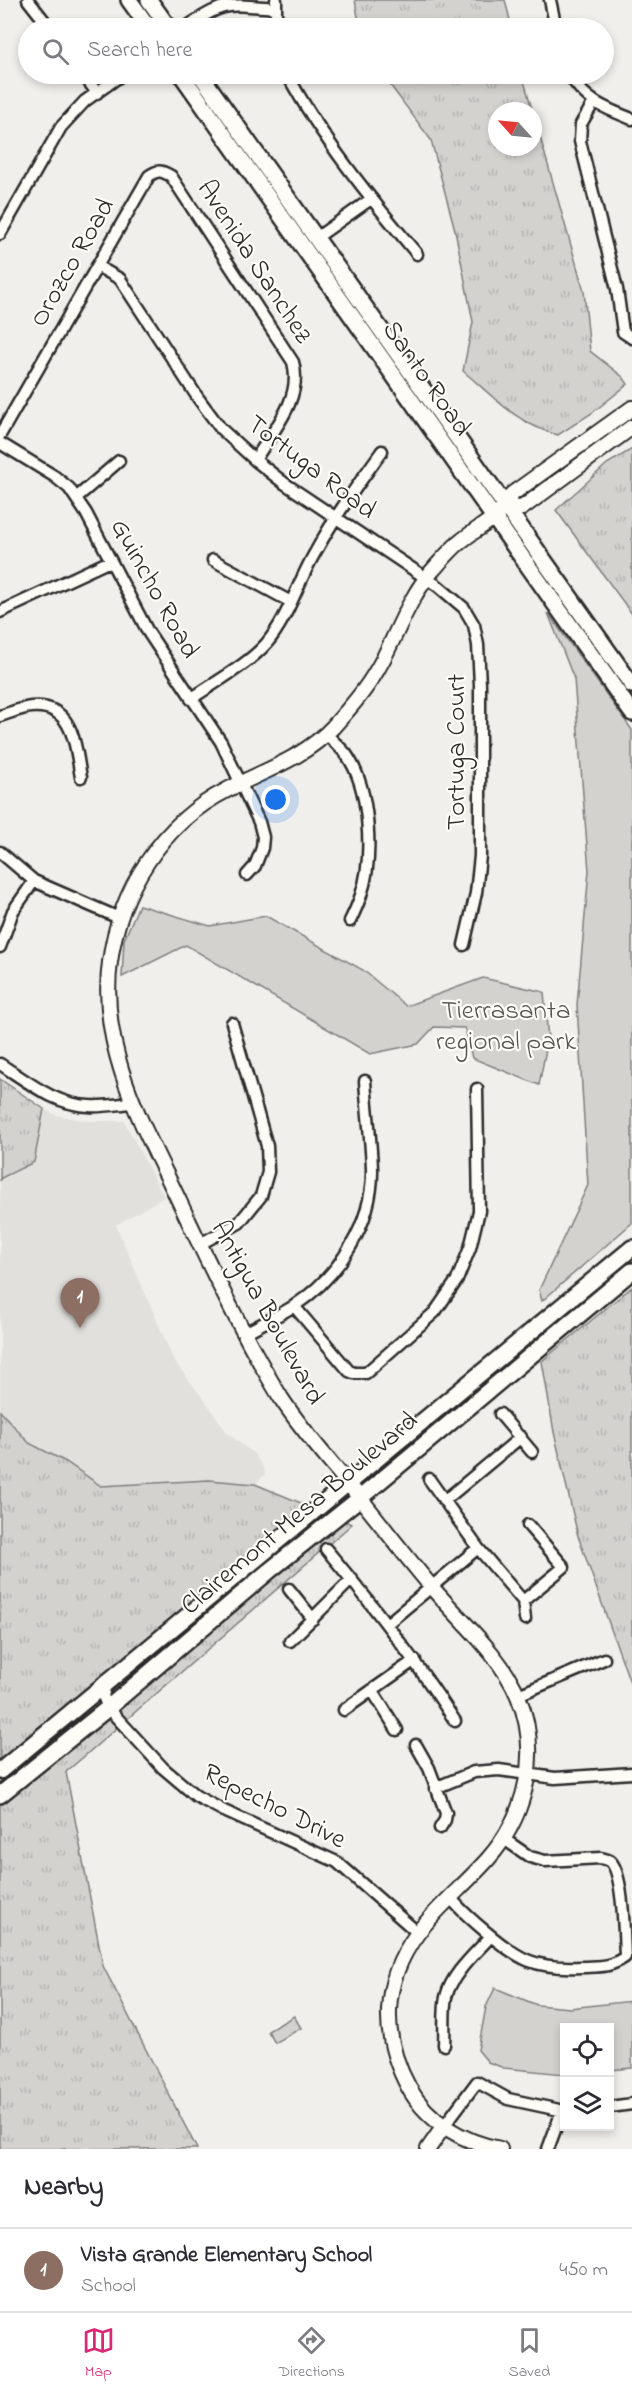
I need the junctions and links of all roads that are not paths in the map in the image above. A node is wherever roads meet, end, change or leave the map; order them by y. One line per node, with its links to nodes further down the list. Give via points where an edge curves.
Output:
1 (28, 0): 6 (street)
2 (129, 0): 7 (main road)
3 (149, 0): 8 (main road)
4 (550, 0): 10 (street)
5 (275, 4): 9 (street, via 223,6)
6 (42, 18)
7 (142, 18)
8 (162, 18)
9 (200, 18)
10 (554, 18)
11 (90, 84): 17 (street)
12 (109, 84): 17 (street)
13 (188, 84): 37 (main road, Santo Road)
14 (207, 84): 23 (main road, Santo Road)
15 (292, 84): 21 (street)
16 (575, 84): 18 (street)
17 (96, 93): 22 (street, via 61,128)
18 (594, 102): 19 (street); 26 (street, via 582,124 580,141 617,290 623,332)
19 (632, 119)
20 (149, 176): 25 (street, Orozco Road); 32 (street, Avenida Sanchez, via 162,171 171,176 293,362 296,371 292,399)
21 (371, 199): 23 (street); 24 (street)
22 (0, 234)
23 (316, 238): 35 (main road, Santo Road)
24 (417, 254)
25 (97, 266): 29 (street, Orozco Road); 32 (street, Tortuga Road, via 120,279 221,429)
26 (632, 338)
27 (632, 408): 35 (street, Antigua Boulevard, via 512,494)
28 (632, 428): 35 (street, Antigua Boulevard, via 522,508)
29 (0, 435)
30 (0, 443): 34 (street, Guincho Road, via 54,476)
31 (382, 450): 36 (street)
32 (255, 460): 36 (street, Tortuga Road)
33 (119, 461): 34 (street)
34 (76, 498): 39 (street, Guincho Road)
35 (507, 507): 37 (street, Antigua Boulevard); 43 (main road, Santo Road)
36 (336, 517): 40 (street, Tortuga Road); 41 (street)
37 (494, 517): 40 (street, Antigua Boulevard, via 456,544); 45 (main road, Santo Road)
38 (213, 560): 41 (street)
39 (110, 561): 42 (street); 44 (street, Guincho Road, via 148,632)
40 (427, 577): 47 (street, Antigua Boulevard, via 378,670 360,697); 55 (street, Tortuga Court, via 464,608 474,625 478,645 480,856)
41 (291, 602): 44 (street, via 259,652)
42 (0, 612)
43 (632, 685)
44 (191, 699): 49 (street, Guincho Road, via 221,742)
45 (632, 713)
46 (0, 716): 48 (street, via 31,707 50,708 63,716 72,733)
47 (326, 734): 49 (street, Antigua Boulevard, via 281,765); 54 (street, via 346,755 368,812 366,873 362,895)
48 (81, 777)
49 (239, 784): 51 (street, Guincho Road, via 263,837 259,857); 53 (street, Antigua Boulevard, via 182,821 150,857)
50 (0, 852): 52 (street)
51 (247, 875)
52 (34, 881): 53 (street); 56 (street, via 13,911)
53 (119, 918): 61 (street, Antigua Boulevard, via 109,989 117,1062)
54 (350, 921)
55 (464, 945)
56 (0, 947)
57 (232, 1023): 62 (street, via 267,1146 268,1173 261,1196 239,1223)
58 (0, 1064): 61 (street, via 43,1092 74,1105)
59 (365, 1081): 65 (street, via 372,1170 369,1203 354,1243 332,1274)
60 (477, 1089): 65 (street, via 479,1211 457,1280 435,1312 366,1373 354,1373)
61 (132, 1103): 62 (street, Antigua Boulevard)
62 (200, 1244): 66 (street, Antigua Boulevard)
63 (632, 1248): 71 (main road, Clairemont Mesa Boulevard)
64 (632, 1271): 72 (main road, Clairemont Mesa Boulevard)
65 (294, 1306): 66 (street)
66 (245, 1333): 71 (street, Antigua Boulevard, via 282,1400)
67 (500, 1414): 68 (street)
68 (521, 1437): 69 (street); 73 (street)
69 (532, 1452)
70 (429, 1479): 73 (street)
71 (348, 1484): 72 (street, Antigua Boulevard); 87 (main road, Clairemont Mesa Boulevard)
72 (360, 1498): 78 (street, Antigua Boulevard); 90 (main road, Clairemont Mesa Boulevard)
73 (444, 1501): 75 (street)
74 (528, 1525): 80 (street, via 564,1567)
75 (478, 1548): 78 (street); 80 (street)
76 (326, 1549): 77 (street)
77 (351, 1580): 81 (street); 83 (street)
78 (431, 1586): 83 (street); 89 (street, Antigua Boulevard, via 497,1662)
79 (289, 1589): 81 (street)
80 (522, 1601): 82 (street)
81 (313, 1619): 84 (street)
82 (525, 1619)
83 (388, 1623): 86 (street)
84 (290, 1641)
85 (604, 1659): 89 (street)
86 (416, 1660): 88 (street); 92 (street)
87 (106, 1684): 90 (street, via 103,1696); 95 (main road, Clairemont Mesa Boulevard)
88 (372, 1690): 91 (street); 93 (street)
89 (518, 1695): 97 (street, Antigua Boulevard, via 528,1734)
90 (108, 1708): 99 (main road, Clairemont Mesa Boulevard); 103 (street, Repecho Drive, via 163,1768 196,1796 337,1862)
91 (344, 1710)
92 (455, 1721)
93 (397, 1730)
94 (416, 1745): 98 (street)
95 (0, 1771)
96 (632, 1773): 97 (street, via 555,1778)
97 (528, 1774): 98 (street, via 474,1772); 101 (street, Antigua Boulevard, via 520,1809)
98 (435, 1788): 100 (street, via 446,1813)
99 (0, 1795)
100 (440, 1828)
101 (504, 1839): 102 (street, Antigua Boulevard); 104 (street, via 530,1857 545,1861 608,1860 622,1897 625,1957 612,1966 561,1968 530,1962 506,1950)
102 (451, 1898): 103 (street, Antigua Boulevard); 104 (street)
103 (418, 1933): 110 (street, Antigua Boulevard, via 399,1965 389,1998 388,2032 397,2066 416,2101)
104 (491, 1936): 105 (street, via 449,1988)
105 (444, 2045)
106 (632, 2103): 107 (street)
107 (614, 2106)
108 (560, 2110): 110 (street, via 508,2099 477,2082)
109 (560, 2119): 113 (street)
110 (444, 2126): 111 (street); 112 (street, Antigua Boulevard)
111 (428, 2149)
112 (500, 2149)
113 (548, 2149)

